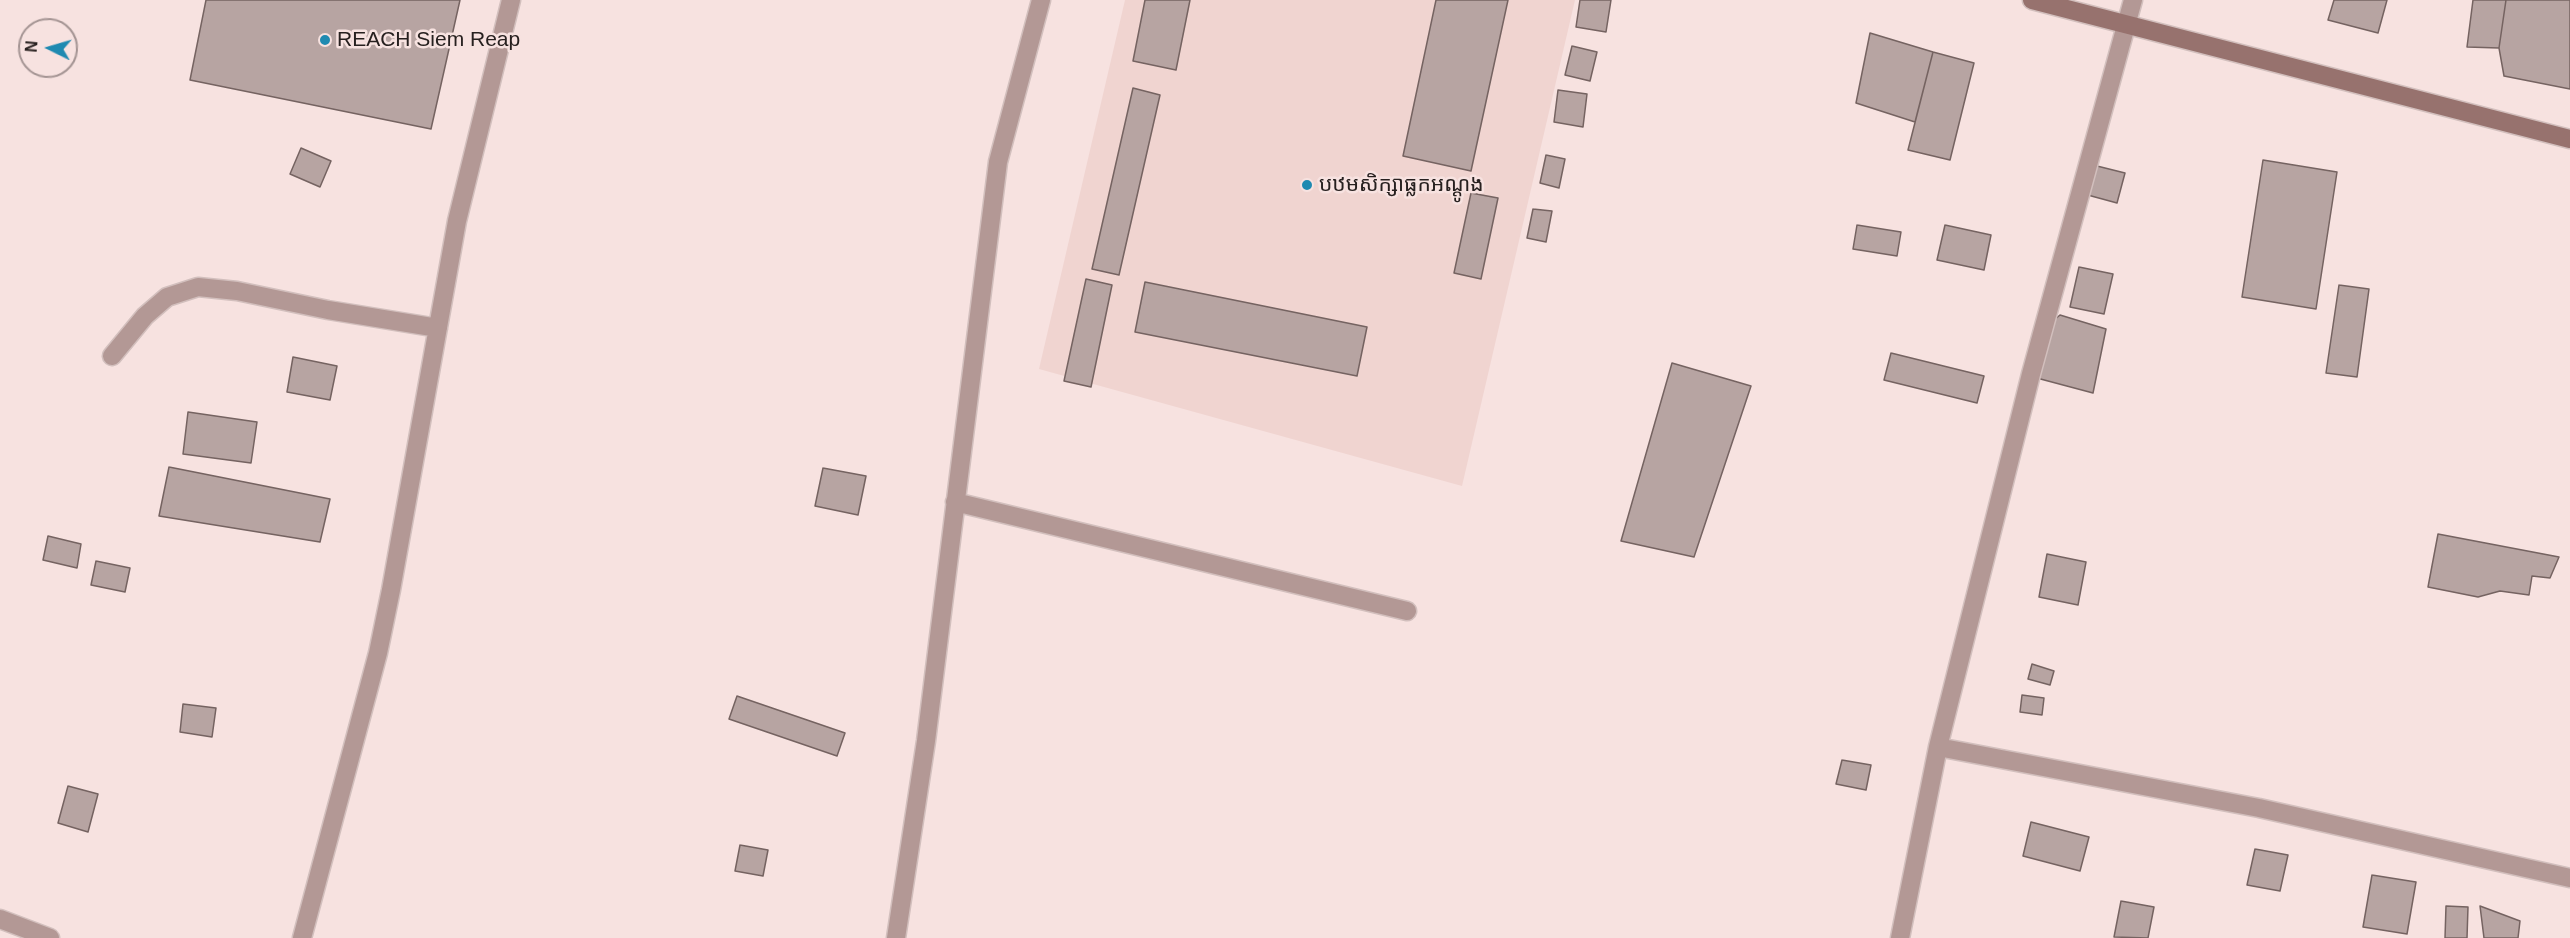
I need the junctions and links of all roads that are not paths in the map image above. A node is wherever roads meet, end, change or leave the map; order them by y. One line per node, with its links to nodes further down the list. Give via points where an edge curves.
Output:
1 (511, 0): 7 (street, via 459,210)
2 (1041, 0): 9 (street, via 998,162)
3 (2032, 0): 5 (street)
4 (2133, 0): 5 (street)
5 (2125, 25): 6 (street); 11 (street, via 2031,374)
6 (2570, 139)
7 (438, 328): 8 (street, via 198,287 167,297 146,315); 15 (street, via 378,653)
8 (112, 356)
9 (955, 502): 10 (street); 16 (street, via 926,741)
10 (1407, 611)
11 (1938, 747): 12 (street, via 2259,808); 17 (street)
12 (2570, 878)
13 (0, 919): 14 (street)
14 (50, 938)
15 (302, 938)
16 (896, 938)
17 (1900, 938)

